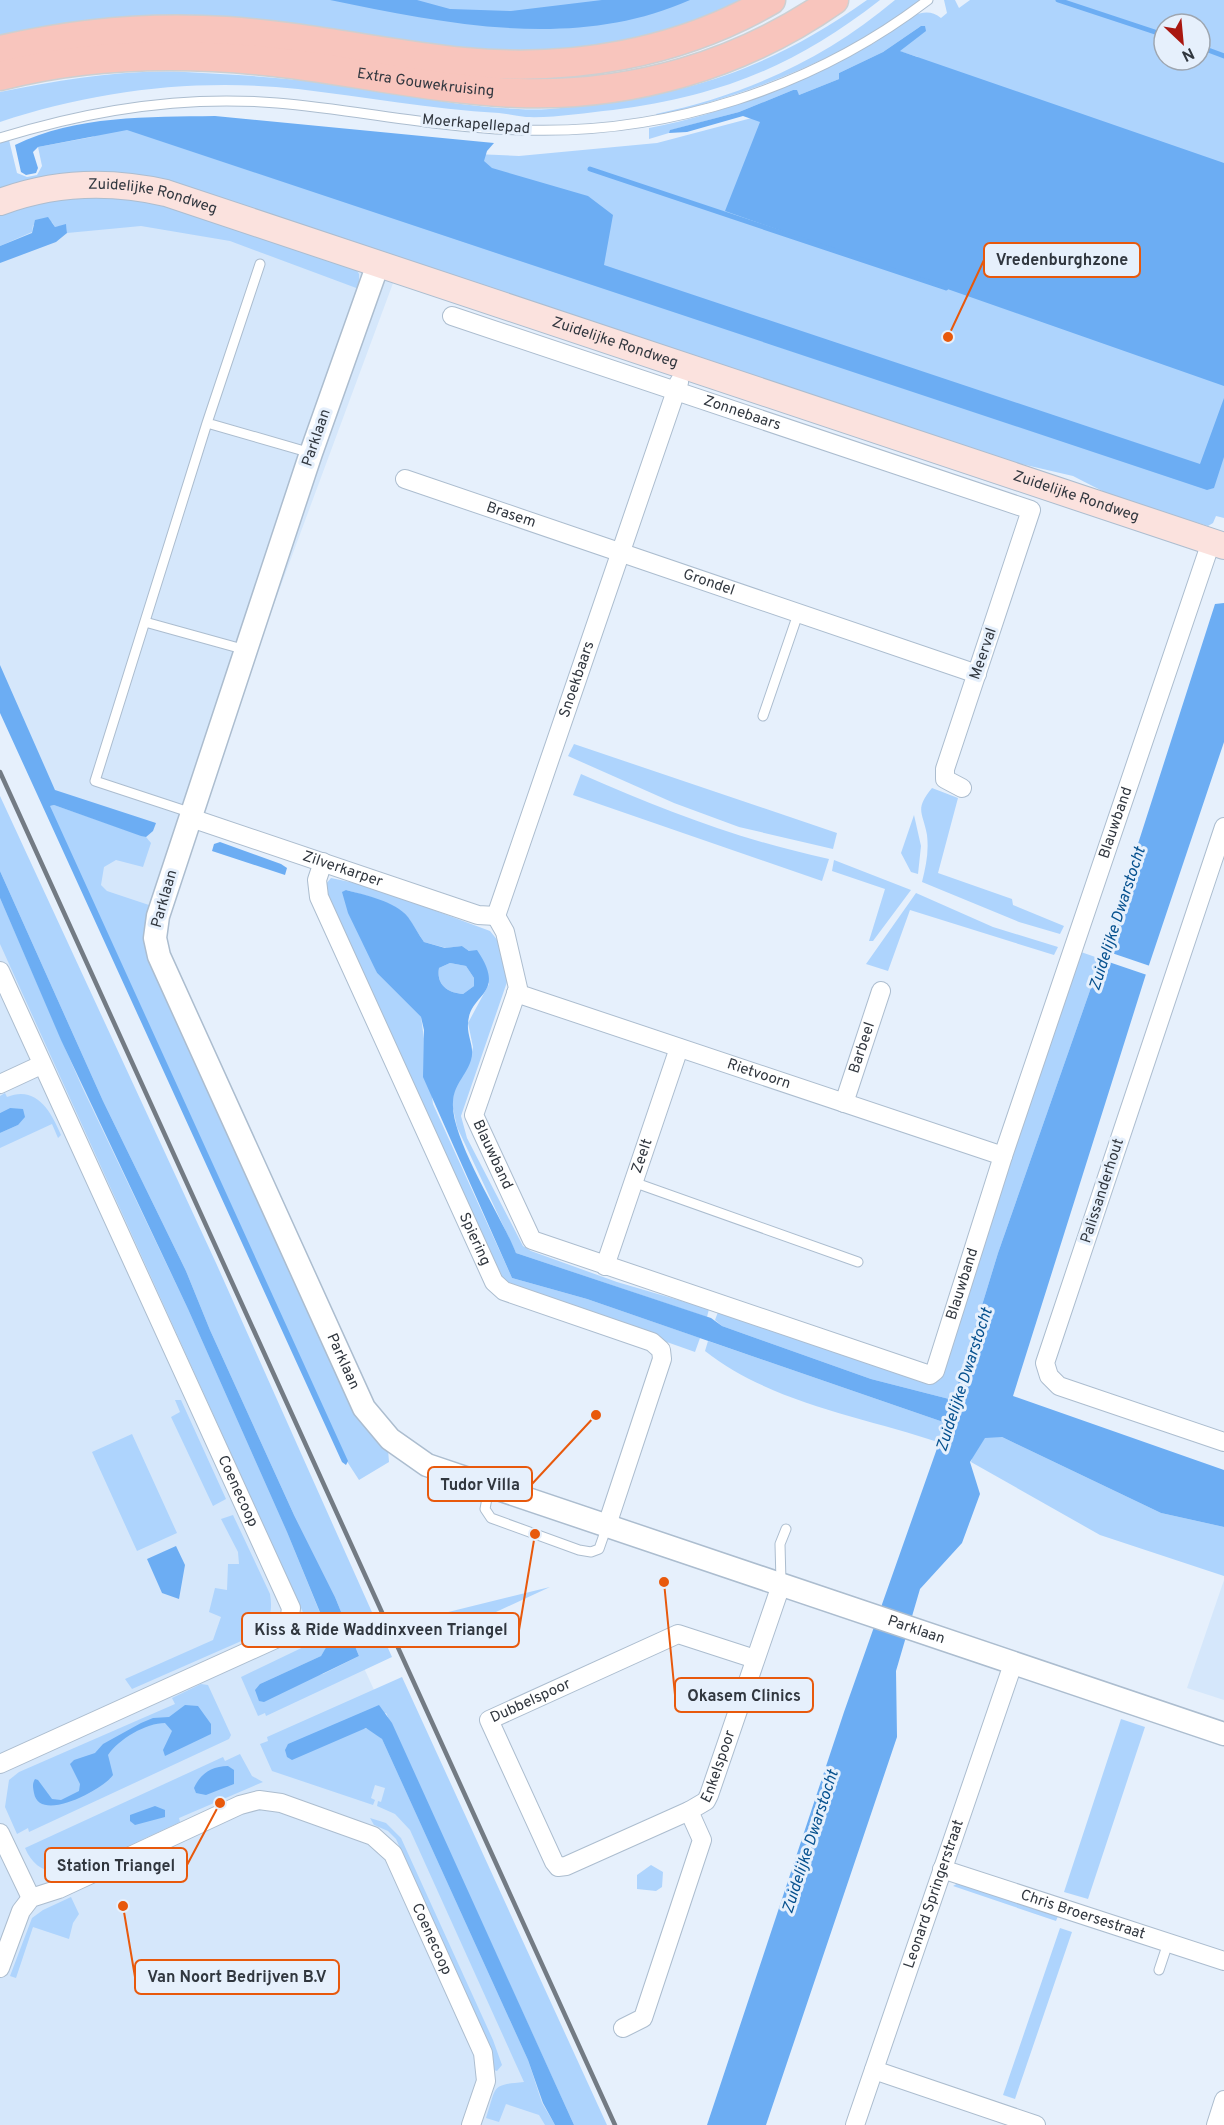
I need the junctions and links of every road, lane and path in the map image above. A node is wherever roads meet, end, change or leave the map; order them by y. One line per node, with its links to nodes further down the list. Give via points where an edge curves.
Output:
1 (771, 0): 4 (main road, Extra Gouwekruising, via 678,41 618,56 558,64 465,62 299,38 194,30 104,33)
2 (834, 0): 5 (main road, Extra Gouwekruising, via 774,36 709,65 640,84 579,92 487,91 276,62 180,56 91,60)
3 (928, 0): 6 (lane, Moerkapellepad, via 862,45 768,88 716,107 650,122 577,130 522,130 276,103 194,101 108,110)
4 (0, 50)
5 (0, 76)
6 (0, 138)
7 (0, 202): 9 (main road, Zuidelijke Rondweg, via 69,186 132,186 182,198)
8 (260, 264): 13 (lane)
9 (378, 264): 11 (main road, Zuidelijke Rondweg); 14 (street, Parklaan)
10 (452, 316): 12 (street, Zonnebaars)
11 (685, 365): 12 (street, Snoekbaars); 17 (main road, Zuidelijke Rondweg)
12 (675, 392): 16 (street, Zonnebaars); 18 (street, Snoekbaars)
13 (207, 423): 14 (lane); 20 (lane)
14 (311, 453): 21 (street, Parklaan)
15 (405, 479): 18 (street, Brasem)
16 (1031, 510): 22 (street, Meerval)
17 (1218, 544): 36 (street, Blauwband)
18 (618, 553): 19 (street, Grondel); 28 (street, Snoekbaars)
19 (798, 614): 22 (street, Grondel); 23 (lane)
20 (145, 622): 21 (lane); 25 (lane, via 95,781)
21 (246, 650): 25 (street, Parklaan)
22 (977, 674): 24 (street, Meerval, via 945,769 945,779)
23 (764, 716)
24 (963, 788)
25 (191, 816): 27 (street, Zilverkarper); 41 (street, Parklaan, via 158,916 155,938 159,956 364,1408 375,1424 407,1453 427,1464)
26 (1224, 827): 40 (street, Palissanderhout, via 1045,1363 1049,1376 1059,1386)
27 (323, 862): 28 (street, Zilverkarper, via 478,915); 42 (street, Spiering, via 317,880 319,897 494,1282 504,1291 652,1342 661,1350 662,1359)
28 (496, 916): 31 (street, via 506,932 517,976)
29 (0, 971): 33 (street, Coenecoop)
30 (881, 991): 35 (street, Barbeel)
31 (516, 993): 32 (street, Rietvoorn); 39 (street, Blauwband, via 476,1105 476,1124 532,1240)
32 (679, 1048): 35 (street, Rietvoorn); 37 (street, Zeelt)
33 (41, 1065): 34 (street); 48 (street, Coenecoop, via 291,1608 289,1623 280,1637)
34 (0, 1084)
35 (844, 1103): 36 (street, Rietvoorn)
36 (1003, 1156): 39 (street, Blauwband, via 930,1375)
37 (633, 1182): 38 (lane); 39 (street, Zeelt)
38 (858, 1262)
39 (605, 1266)
40 (1224, 1442)
41 (490, 1485): 42 (street, Parklaan); 42 (lane, via 484,1509 491,1518 579,1550 599,1549)
42 (608, 1525): 44 (street, Parklaan)
43 (786, 1528): 44 (lane, via 780,1544)
44 (781, 1585): 45 (street, Enkelspoor); 46 (street, Parklaan)
45 (755, 1659): 49 (street, Enkelspoor, via 709,1795); 49 (street, Dubbelspoor, via 678,1634 489,1720 558,1867)
46 (1013, 1664): 47 (street, Parklaan); 51 (street, Leonard Springerstraat)
47 (1224, 1734)
48 (0, 1764)
49 (688, 1811): 57 (street, Enkelspoor, via 702,1840 643,2018)
50 (0, 1833): 52 (street)
51 (942, 1869): 53 (street, Chris Broersestraat); 58 (street, Leonard Springerstraat)
52 (31, 1898): 55 (street, via 21,1911); 60 (street, Coenecoop, via 240,1805 260,1800 281,1803 373,1836 393,1854 483,2053 486,2081)
53 (1168, 1943): 54 (street, Chris Broersestraat); 56 (lane)
54 (1224, 1961)
55 (0, 1968)
56 (1159, 1970)
57 (623, 2028)
58 (874, 2070): 61 (street, Leonard Springerstraat); 62 (street)
59 (1224, 2100): 63 (street)
60 (471, 2125)
61 (855, 2125)
62 (1036, 2125)
63 (1216, 2125)

